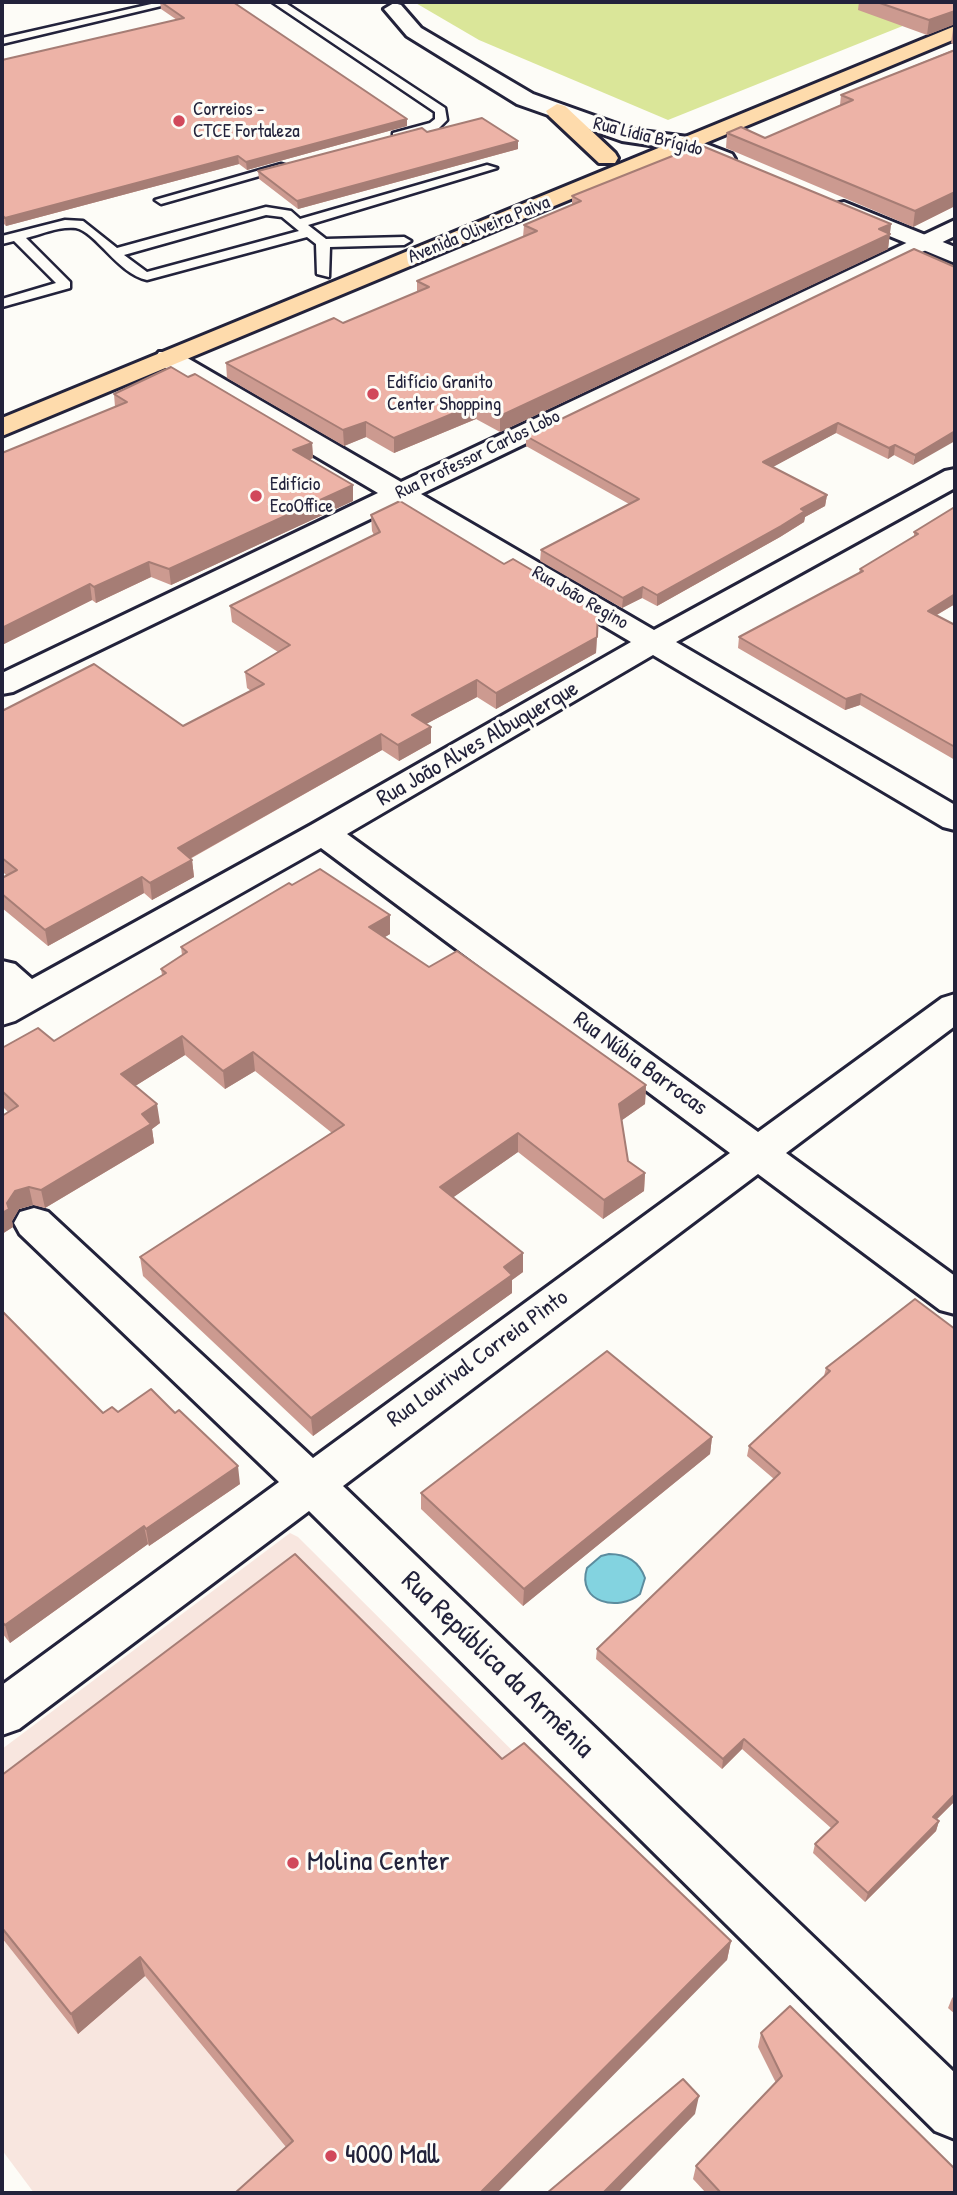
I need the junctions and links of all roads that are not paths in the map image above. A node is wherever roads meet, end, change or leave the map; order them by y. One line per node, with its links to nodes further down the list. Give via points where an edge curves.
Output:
1 (173, 2): 6 (lane)
2 (277, 2): 10 (lane, via 440,111 441,120 434,126)
3 (388, 5): 7 (street); 8 (street, via 414,32 525,99 526,93 536,89)
4 (955, 15): 9 (main road, Avenida Oliveira Paiva)
5 (955, 32): 9 (main road, Avenida Oliveira Paiva)
6 (2, 41)
7 (507, 64)
8 (560, 101): 9 (street, Rua Lídia Brígido, via 629,136); 11 (main road)
9 (669, 139): 11 (main road, Avenida Oliveira Paiva); 13 (street, Rua Lídia Brígido); 28 (main road, Avenida Oliveira Paiva)
10 (382, 140)
11 (607, 158): 21 (main road, Avenida Oliveira Paiva)
12 (304, 162): 16 (lane)
13 (743, 167)
14 (491, 168): 18 (lane)
15 (820, 199): 23 (street)
16 (161, 200)
17 (955, 226): 23 (street, Rua Professor Carlos Lobo)
18 (304, 227): 22 (lane); 24 (lane, via 278,211 266,211); 24 (lane, via 147,276 138,274)
19 (17, 236): 20 (lane); 24 (lane, via 83,225); 27 (lane, via 65,285)
20 (2, 240)
21 (404, 241): 22 (lane); 26 (main road, Avenida Oliveira Paiva)
22 (323, 243): 26 (lane)
23 (922, 243): 25 (street); 32 (street, Rua Professor Carlos Lobo)
24 (115, 253)
25 (955, 256)
26 (324, 274): 29 (main road, Avenida Oliveira Paiva)
27 (2, 303)
28 (168, 358): 30 (main road, Avenida Oliveira Paiva); 32 (street, Rua João Regino)
29 (2, 407)
30 (2, 428)
31 (952, 483): 33 (street, Rua João Alves Albuquerque)
32 (397, 494): 33 (street, Rua João Regino); 34 (street, Rua Professor Carlos Lobo)
33 (656, 641): 35 (street, Rua João Regino); 36 (street, Rua João Alves Albuquerque)
34 (2, 685)
35 (955, 819)
36 (323, 833): 37 (street, Rua João Alves Albuquerque); 39 (street, Rua Núbia Barrocas)
37 (11, 994)
38 (955, 1007): 39 (street, Rua Lourival Correia Pìnto)
39 (760, 1153): 41 (street, Rua Núbia Barrocas); 42 (street, Rua Lourival Correia Pìnto)
40 (34, 1223): 42 (street, Rua República da Armênia)
41 (955, 1298)
42 (309, 1482): 43 (street, Rua Lourival Correia Pìnto); 44 (street, Rua República da Armênia)
43 (2, 1713)
44 (955, 2111)

